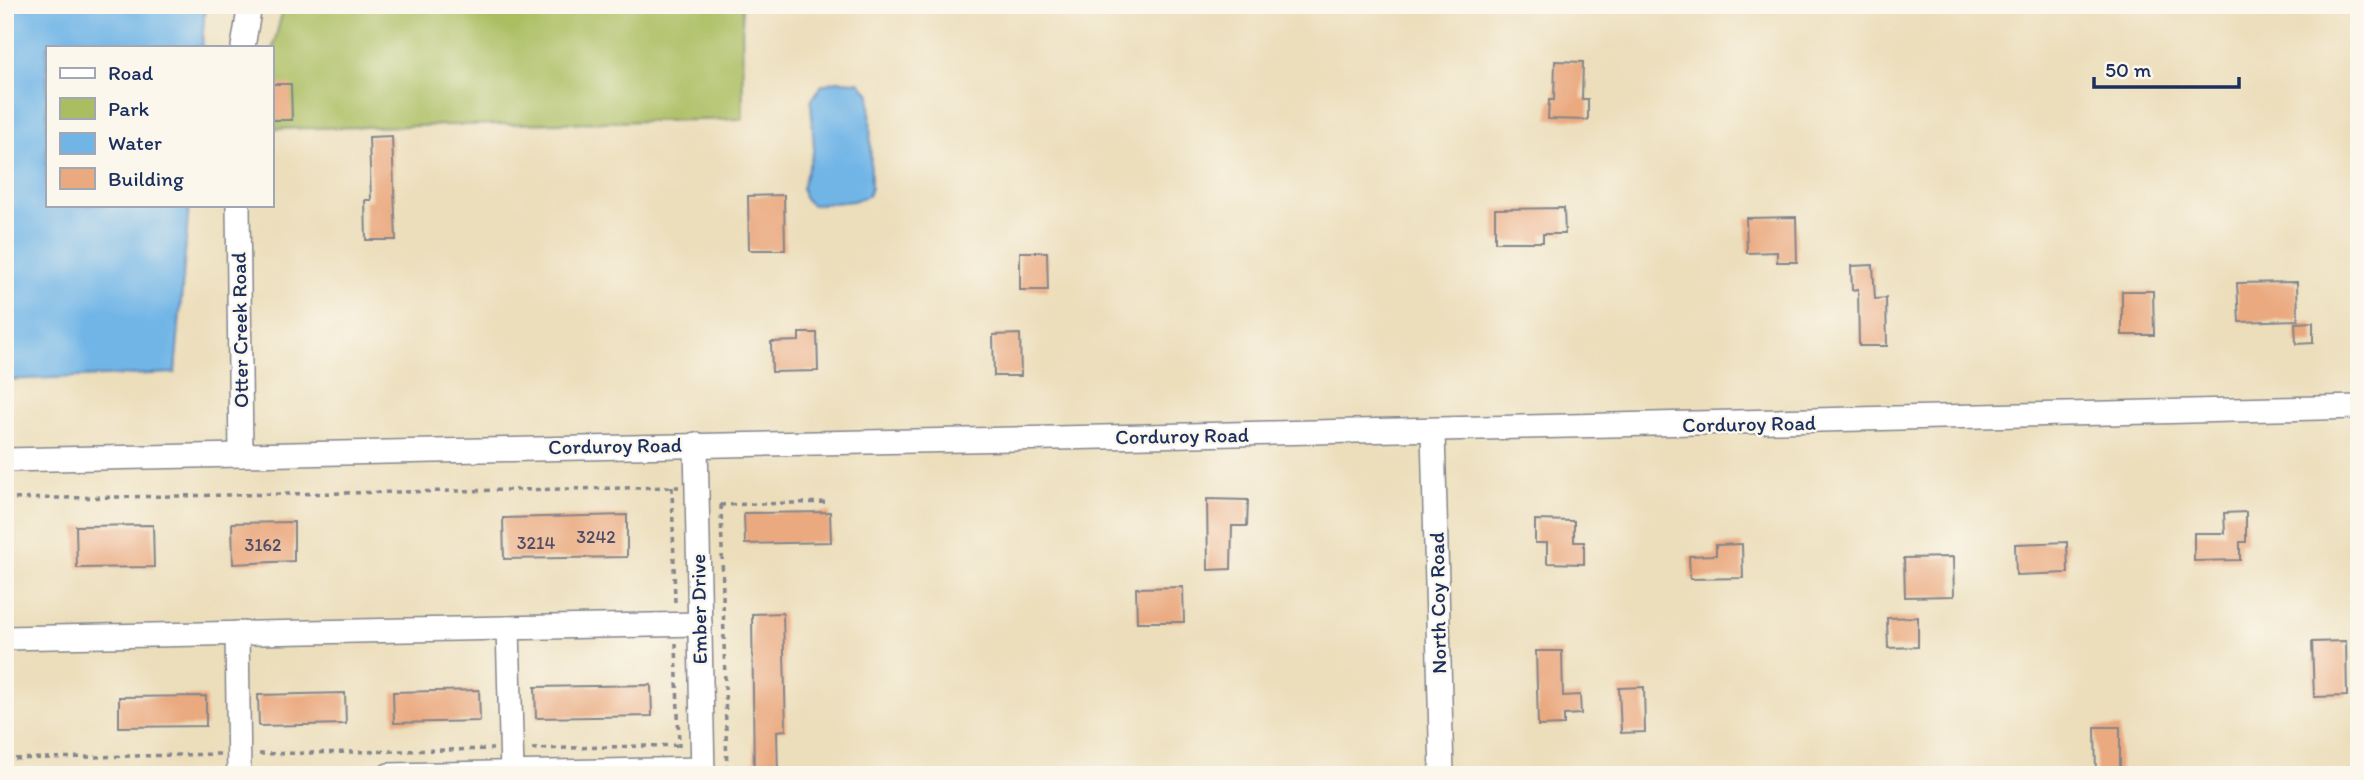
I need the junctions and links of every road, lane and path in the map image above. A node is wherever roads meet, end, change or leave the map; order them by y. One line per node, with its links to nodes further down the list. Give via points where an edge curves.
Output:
1 (250, 5): 2 (street)
2 (243, 46)
3 (238, 206): 7 (street, Otter Creek Road)
4 (2359, 407): 5 (street, Corduroy Road)
5 (1433, 432): 6 (street, Corduroy Road); 26 (street, North Coy Road)
6 (696, 444): 7 (street, Corduroy Road); 9 (street, Ember Drive)
7 (241, 455): 8 (street, Corduroy Road)
8 (5, 460)
9 (697, 496): 10 (path); 12 (path); 13 (street, Ember Drive)
10 (5, 499)
11 (830, 502): 12 (path)
12 (720, 505): 17 (path)
13 (700, 624): 14 (street); 18 (street, Ember Drive)
14 (508, 628): 15 (street); 19 (street)
15 (237, 633): 16 (street); 21 (street)
16 (5, 638)
17 (726, 741): 18 (path); 25 (path)
18 (703, 743): 19 (path); 23 (street, Ember Drive)
19 (512, 749): 21 (path); 22 (street)
20 (5, 759): 21 (path)
21 (238, 764)
22 (512, 772): 23 (street); 24 (street)
23 (703, 772)
24 (388, 775)
25 (727, 775)
26 (1442, 775)

